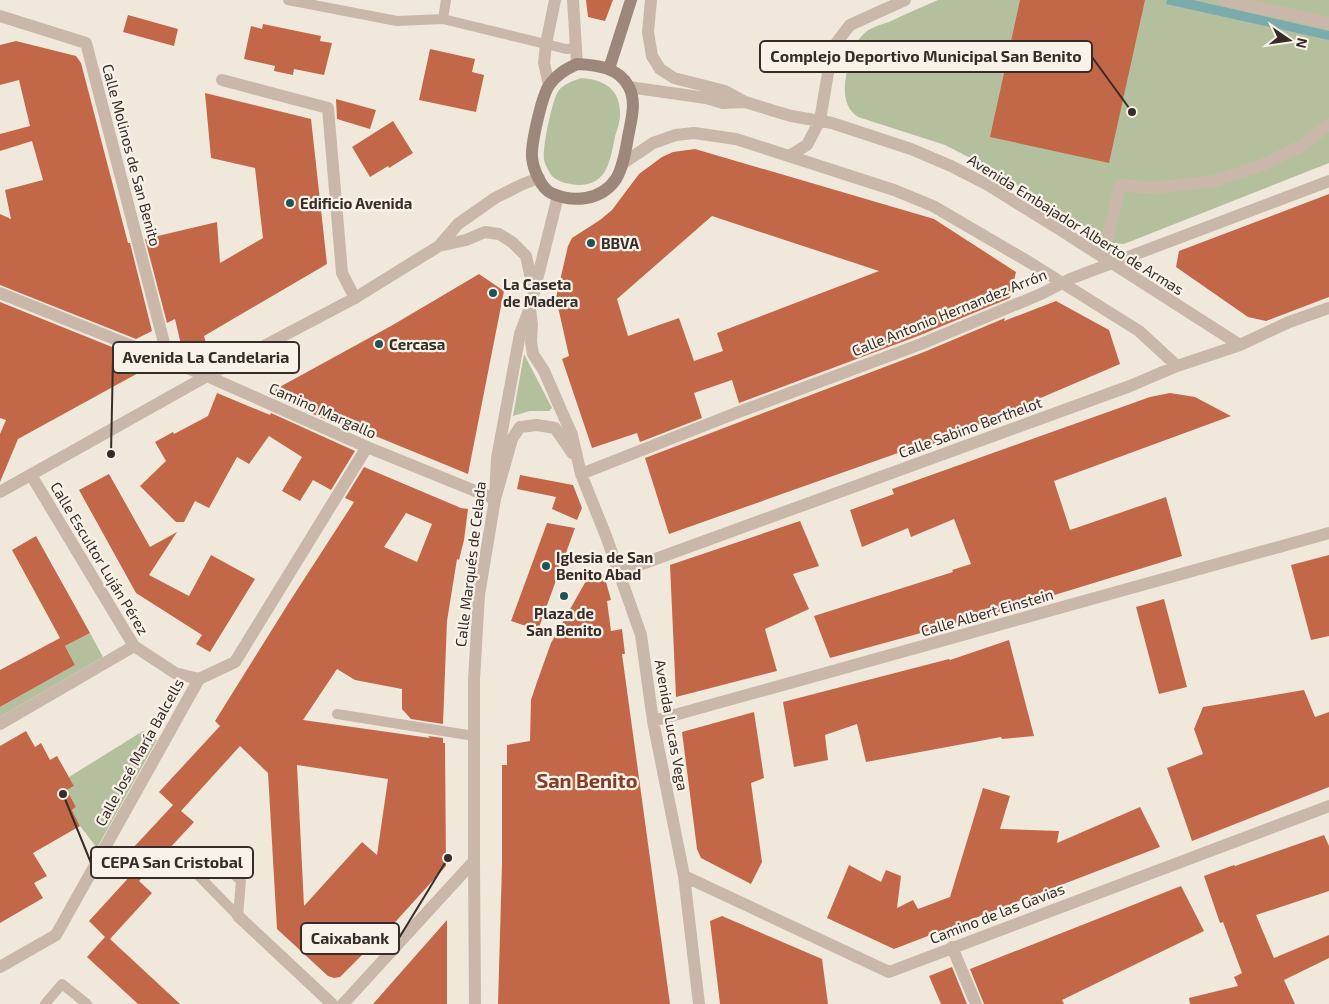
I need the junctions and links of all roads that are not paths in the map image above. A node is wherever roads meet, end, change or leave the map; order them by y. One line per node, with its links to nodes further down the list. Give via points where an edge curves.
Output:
1 (288, 0): 10 (lane, via 397,21)
2 (446, 0): 10 (lane)
3 (555, 0): 12 (street)
4 (573, 0): 13 (street)
5 (631, 0): 15 (main road)
6 (651, 0): 19 (street, Avenida Embajador Alberto de Armas, via 648,32 652,56 660,70 674,78 725,91)
7 (904, 0): 20 (street, via 850,25 837,42)
8 (1224, 0): 11 (street)
9 (0, 16): 36 (street, Calle Molinos de San Benito, via 86,43)
10 (443, 19): 12 (lane)
11 (1329, 24)
12 (546, 44): 13 (lane); 17 (street, via 544,63)
13 (576, 48): 14 (street)
14 (577, 64): 15 (main road); 17 (main road, via 562,71)
15 (609, 68): 18 (main road)
16 (222, 80): 32 (street, via 328,108 342,273)
17 (549, 85): 24 (main road, via 533,143 532,158)
18 (629, 87): 19 (street, Avenida Embajador Alberto de Armas, via 723,103); 23 (main road, via 634,104)
19 (745, 102): 20 (street, Avenida Embajador Alberto de Armas, via 791,116)
20 (820, 120): 22 (street, via 807,145); 28 (street, Avenida Embajador Alberto de Armas, via 951,166 988,185)
21 (1329, 124): 28 (street, via 1302,145 1262,165 1215,181 1152,188 1120,186)
22 (790, 156): 23 (street, via 736,139 694,133 652,143); 29 (street, via 933,206)
23 (622, 164): 26 (main road, via 616,179 606,190 574,200)
24 (539, 178): 26 (main road, via 548,191); 27 (street, via 495,198 458,224)
25 (1329, 181): 28 (street, Calle Antonio Hernandez Arrón)
26 (558, 196): 30 (street, Calle Marqués de Celada)
27 (439, 246): 30 (street, via 485,232 499,234 526,256); 32 (street)
28 (1108, 260): 29 (street, Calle Antonio Hernandez Arrón); 35 (street, Avenida Embajador Alberto de Armas)
29 (1061, 283): 37 (street, via 1139,331); 40 (street, Calle Antonio Hernandez Arrón, via 921,344)
30 (534, 289): 33 (street, Calle Marqués de Celada)
31 (0, 293): 36 (street, Camino Margallo)
32 (355, 298): 38 (street)
33 (530, 308): 40 (street, Avenida Lucas Vega, via 533,354 544,371 572,435); 43 (street, Calle Marqués de Celada, via 520,334 497,458)
34 (1329, 308): 35 (street, Calle Sabino Berthelot)
35 (1240, 345): 37 (street, Calle Sabino Berthelot)
36 (169, 362): 38 (street, Camino Margallo)
37 (1177, 366): 45 (street, Calle Sabino Berthelot)
38 (207, 376): 39 (street, Camino Margallo); 41 (street)
39 (367, 447): 43 (street, Camino Margallo); 47 (street, Calle José María Balcells, via 235,662)
40 (579, 468): 43 (street, Avenida Lucas Vega, via 555,428 520,427 512,439); 45 (street, Avenida Lucas Vega)
41 (31, 475): 42 (street); 46 (street, Calle Escultor Luján Pérez)
42 (0, 492)
43 (495, 500): 51 (street, Calle Marqués de Celada, via 479,595)
44 (1329, 534): 49 (street, Calle Albert Einstein)
45 (620, 572): 49 (street, Avenida Lucas Vega, via 641,635)
46 (134, 646): 47 (street, Calle Escultor Luján Pérez, via 175,673); 50 (street)
47 (199, 679): 57 (street, Calle José María Balcells, via 56,935)
48 (337, 714): 51 (lane)
49 (653, 721): 54 (street, Avenida Lucas Vega)
50 (0, 724)
51 (474, 736): 53 (street, Calle Marqués de Celada)
52 (1329, 806): 56 (street, Camino de las Gavias)
53 (474, 861): 61 (street); 62 (street, Calle Marqués de Celada)
54 (684, 876): 56 (street, Camino de las Gavias, via 889,972); 63 (street, Avenida Lucas Vega)
55 (238, 916): 55 (lane, via 241,881 210,852 193,870); 60 (street)
56 (952, 947): 64 (street)
57 (0, 968)
58 (45, 1004): 59 (lane, via 62,984)
59 (87, 1004)
60 (332, 1004)
61 (343, 1004)
62 (476, 1004)
63 (699, 1004)
64 (976, 1004)

